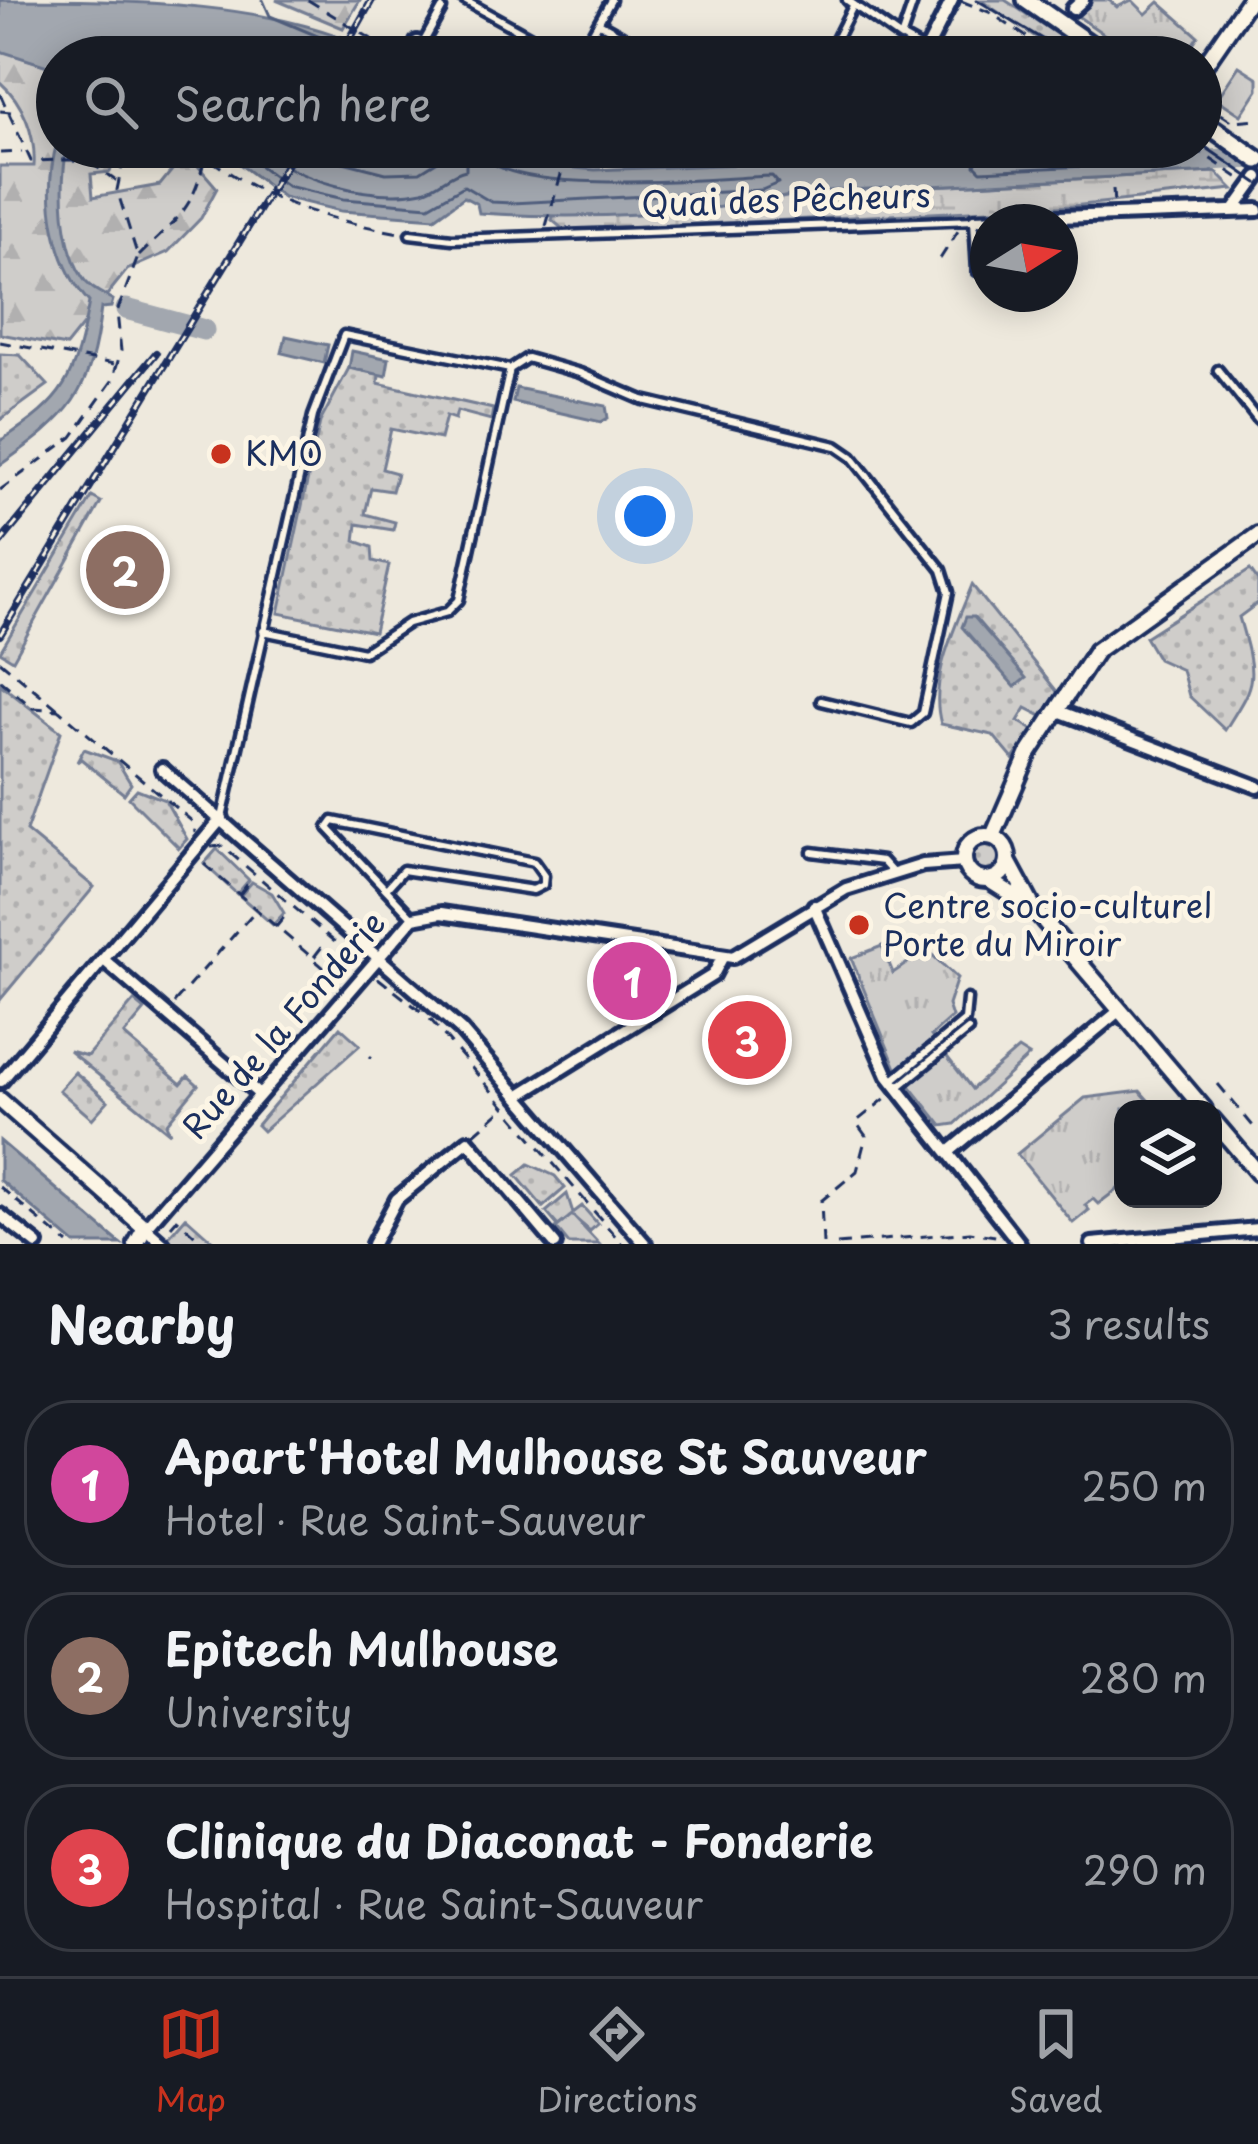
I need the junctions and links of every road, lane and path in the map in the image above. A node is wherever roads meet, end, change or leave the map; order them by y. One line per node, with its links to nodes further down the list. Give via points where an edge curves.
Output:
1 (308, 0): 12 (path)
2 (464, 0): 14 (lane)
3 (611, 0): 11 (lane)
4 (914, 0): 19 (lane)
5 (954, 0): 20 (street); 21 (path)
6 (1026, 0): 22 (main road)
7 (1249, 0): 9 (street); 23 (street)
8 (850, 3): 17 (lane); 18 (lane)
9 (1258, 6)
10 (442, 9): 13 (lane)
11 (600, 24): 15 (lane); 16 (lane)
12 (367, 36)
13 (424, 36)
14 (529, 36)
15 (592, 36)
16 (622, 36)
17 (836, 36)
18 (899, 36)
19 (903, 36)
20 (934, 36)
21 (1026, 36)
22 (1078, 36)
23 (1222, 39)
24 (0, 94): 26 (path)
25 (0, 111): 26 (path)
26 (13, 112): 30 (path)
27 (1222, 113): 28 (path, via 1232,121)
28 (1258, 119)
29 (1222, 135): 33 (main road)
30 (25, 152): 31 (path); 32 (path)
31 (0, 153)
32 (36, 160)
33 (1258, 160)
34 (1222, 163): 41 (path)
35 (97, 168): 40 (path)
36 (120, 168): 40 (path)
37 (201, 168): 51 (path, via 189,208)
38 (222, 168): 50 (path, via 298,209)
39 (563, 168): 49 (path)
40 (117, 182): 51 (path)
41 (1255, 182): 43 (street)
42 (1113, 189): 45 (path)
43 (1235, 209): 44 (street, Quai des Pêcheurs); 45 (street, Quai des Pêcheurs)
44 (1258, 210)
45 (1114, 214): 46 (street, Quai des Pêcheurs)
46 (1078, 216)
47 (959, 220): 48 (lane, Quai des Pêcheurs); 50 (lane, Quai des Pêcheurs); 52 (path)
48 (970, 220)
49 (545, 228)
50 (410, 235)
51 (138, 257): 54 (path, via 117,312 121,350)
52 (940, 259)
53 (0, 342): 54 (path)
54 (114, 364): 58 (path, via 106,395 72,437)
55 (510, 369): 60 (lane, via 459,599 447,612 408,623 364,652); 60 (lane, via 344,335 313,416); 63 (lane, via 527,358 643,400 836,446 852,457 942,570 949,592 923,713 911,723)
56 (1218, 370): 57 (lane)
57 (1258, 420)
58 (0, 490)
59 (1258, 535): 65 (street, via 1096,651)
60 (263, 631): 68 (lane)
61 (0, 661): 64 (path)
62 (0, 680): 64 (path, via 33,708)
63 (821, 701)
64 (59, 710): 70 (path, via 194,823)
65 (1056, 710): 67 (street); 69 (street)
66 (162, 769): 68 (street)
67 (1258, 788)
68 (222, 818): 70 (street); 87 (street)
69 (993, 836): 72 (street); 73 (street, via 971,841)
70 (203, 841): 90 (street); 91 (path, via 222,846)
71 (812, 851): 75 (lane, via 882,861)
72 (1008, 861): 76 (street); 81 (street)
73 (964, 862): 75 (street); 76 (street, via 973,876)
74 (204, 864): 79 (path)
75 (892, 872): 80 (street)
76 (989, 880): 81 (street)
77 (250, 881): 79 (path)
78 (387, 888): 78 (lane, via 328,829 333,821 534,862 544,876 533,890 403,870); 84 (lane)
79 (239, 895): 82 (path)
80 (814, 906): 89 (street, via 748,952); 98 (street)
81 (1034, 909): 94 (street)
82 (256, 910): 85 (path); 95 (path)
83 (285, 916): 85 (path)
84 (413, 918): 87 (street, Rue de la Fonderie); 89 (street, Rue de la Fonderie, via 441,913)
85 (276, 927): 88 (path)
86 (324, 944): 88 (path)
87 (379, 955): 91 (street, Rue de la Fonderie); 101 (street)
88 (312, 958): 92 (path)
89 (722, 958): 101 (street, via 712,975)
90 (104, 960): 95 (street); 97 (street)
91 (367, 969): 100 (street, Rue de la Fonderie); 104 (path, via 429,1018)
92 (332, 975)
93 (967, 999): 98 (lane, via 965,1020)
94 (1120, 1010): 103 (street); 108 (street)
95 (166, 1013): 100 (street)
96 (968, 1030): 98 (lane)
97 (1, 1082)
98 (894, 1084): 108 (street); 124 (path, via 856,1122 866,1136 857,1171 821,1201)
99 (1218, 1084): 106 (path)
100 (260, 1094): 112 (street, Rue de la Fonderie)
101 (518, 1096): 104 (path); 123 (street)
102 (0, 1100): 112 (street)
103 (1196, 1100)
104 (506, 1107): 107 (path); 122 (path)
105 (1222, 1131): 109 (street)
106 (1258, 1132)
107 (465, 1142): 120 (street, via 397,1199); 121 (street)
108 (950, 1151): 127 (street)
109 (1257, 1173)
110 (0, 1186): 117 (path)
111 (0, 1215): 116 (street)
112 (145, 1228): 114 (street); 118 (street, Rue de la Fonderie)
113 (1258, 1229): 115 (street)
114 (161, 1242): 119 (path, via 177,1220)
115 (1134, 1242): 128 (street)
116 (37, 1244)
117 (68, 1244)
118 (136, 1244)
119 (204, 1244)
120 (373, 1244)
121 (555, 1244)
122 (622, 1244)
123 (645, 1244)
124 (823, 1244)
125 (837, 1244): 127 (path, via 970,1232)
126 (1010, 1244): 127 (street)
127 (1022, 1244)
128 (1092, 1244)

